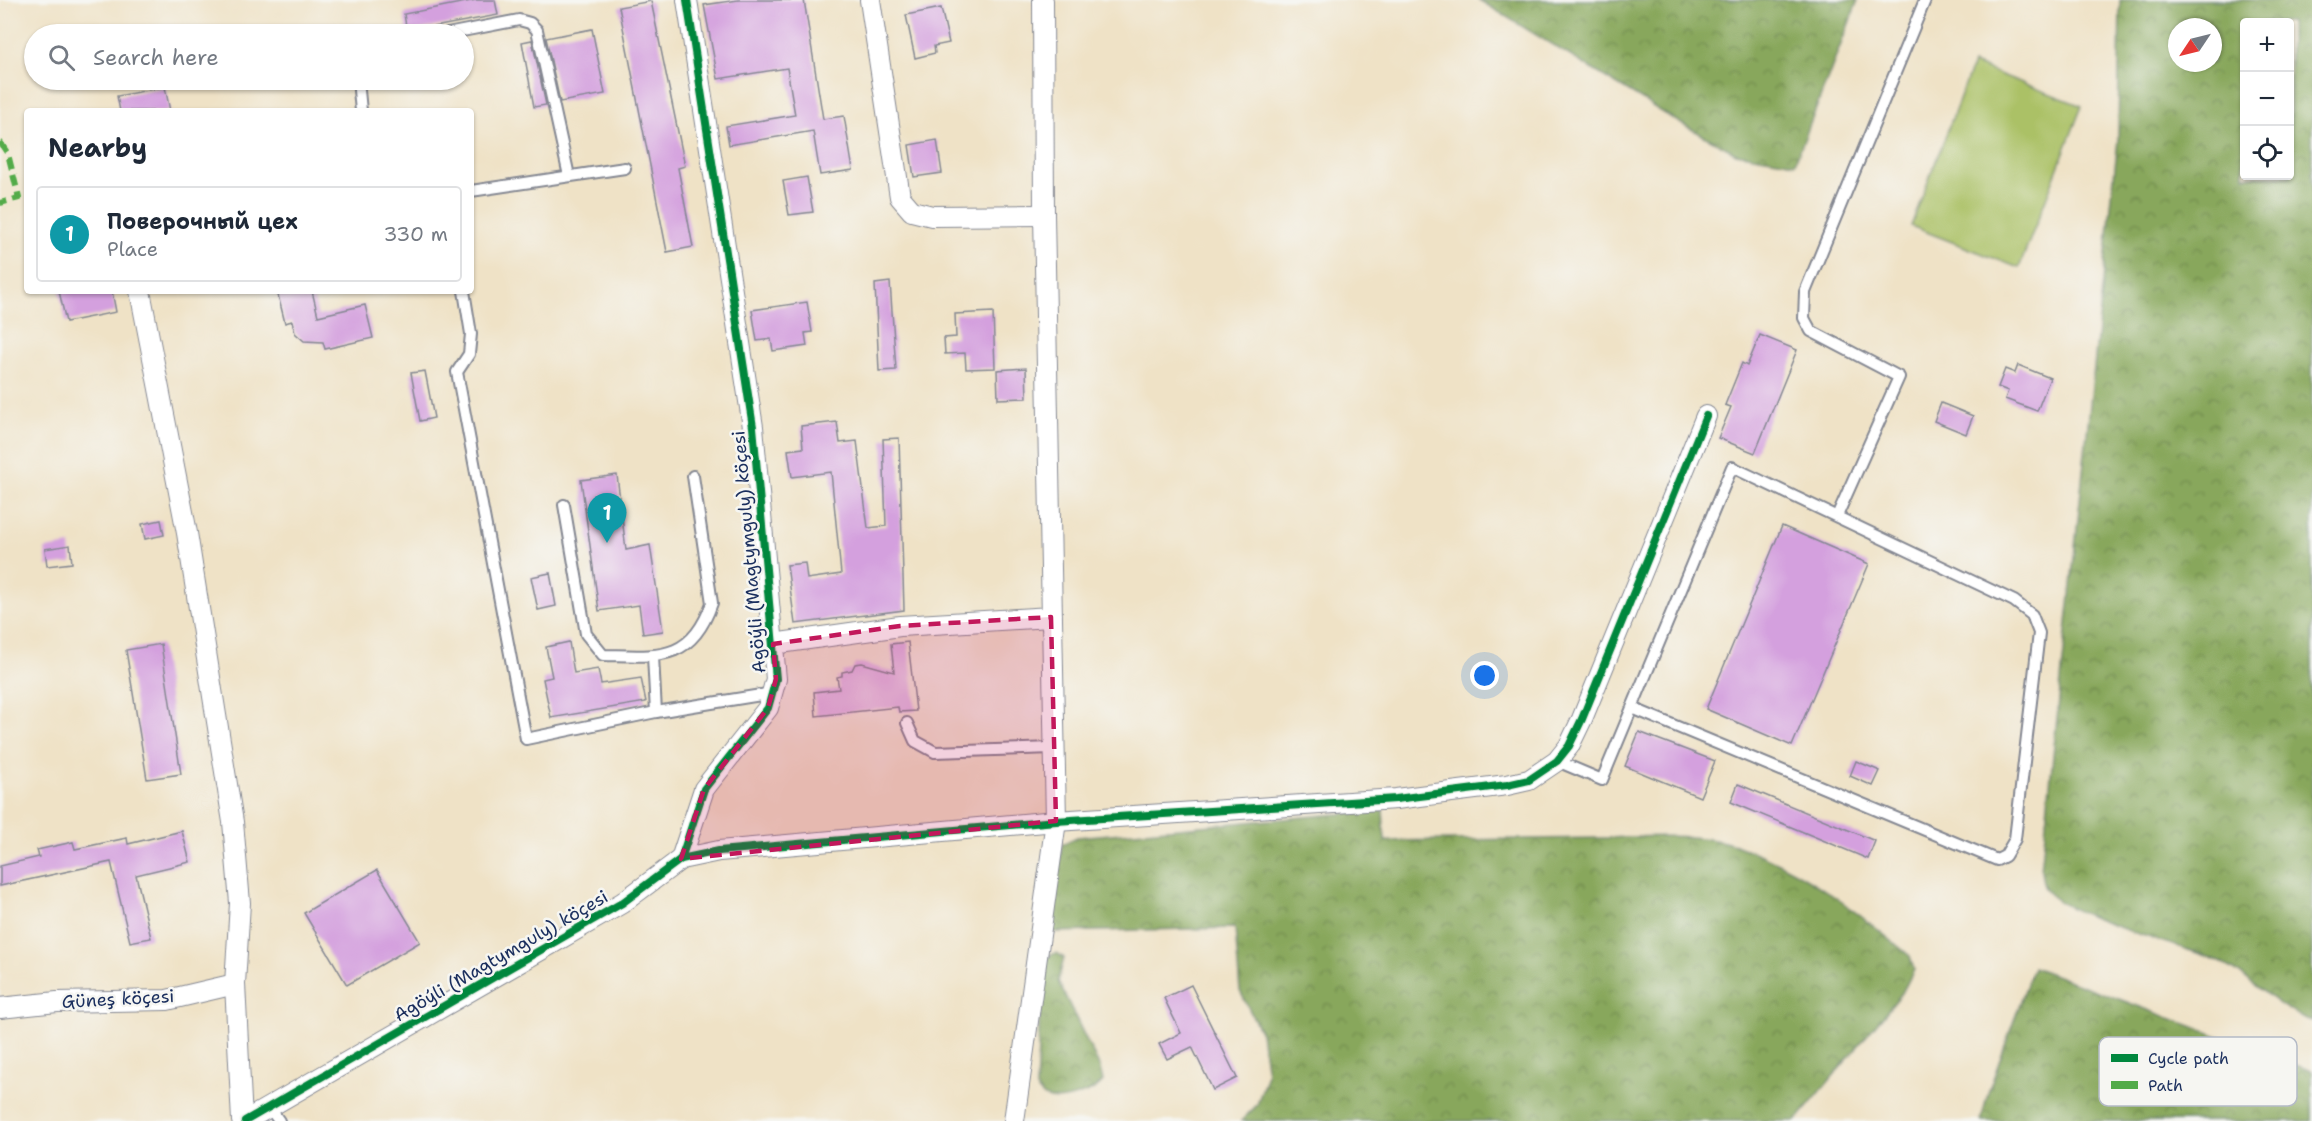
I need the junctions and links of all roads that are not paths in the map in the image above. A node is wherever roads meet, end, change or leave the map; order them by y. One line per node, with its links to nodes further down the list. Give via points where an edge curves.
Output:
1 (687, 0): 19 (street, Agöýli (Magtymguly) köçesi, via 753,427)
2 (870, 0): 11 (street, via 900,197 912,211 932,216)
3 (1043, 0): 11 (street)
4 (1925, 0): 17 (lane, via 1805,292 1804,318 1811,331 1899,376)
5 (474, 29): 9 (lane, via 519,20 537,30)
6 (359, 90): 7 (lane)
7 (361, 108)
8 (626, 168): 9 (lane)
9 (569, 176): 10 (lane)
10 (474, 191)
11 (1044, 215): 18 (street)
12 (141, 294): 29 (street, via 187,533 226,765 240,903)
13 (464, 294): 23 (lane, via 470,354 457,372 526,739)
14 (1706, 416): 26 (street, via 1582,719)
15 (693, 476): 20 (lane, via 712,603 705,622 682,648)
16 (564, 505): 20 (lane, via 586,634 592,645 603,655)
17 (1837, 516): 22 (lane, via 1732,467); 22 (lane, via 2014,601 2037,624 2015,839 2005,856 1988,858)
18 (1051, 617): 19 (street, via 900,626); 25 (street)
19 (773, 644): 21 (street, Agöýli (Magtymguly) köçesi)
20 (653, 656): 23 (lane)
21 (773, 693): 23 (lane); 28 (street, Agöýli (Magtymguly) köçesi, via 768,708 704,789)
22 (1632, 708): 26 (lane, via 1602,780)
23 (656, 712)
24 (908, 723): 25 (lane, via 915,741 935,752)
25 (1053, 748): 27 (street)
26 (1557, 761): 27 (street, via 1529,780 1396,799)
27 (1056, 821): 28 (street, via 719,851); 33 (street)
28 (681, 859): 31 (street, Agöýli (Magtymguly) köçesi, via 622,903)
29 (235, 984): 30 (street, Güneş köçesi, via 166,1000 57,1002); 32 (street)
30 (0, 1008)
31 (274, 1114): 32 (street, Agöýli (Magtymguly) köçesi)
32 (244, 1121)
33 (1014, 1121)

